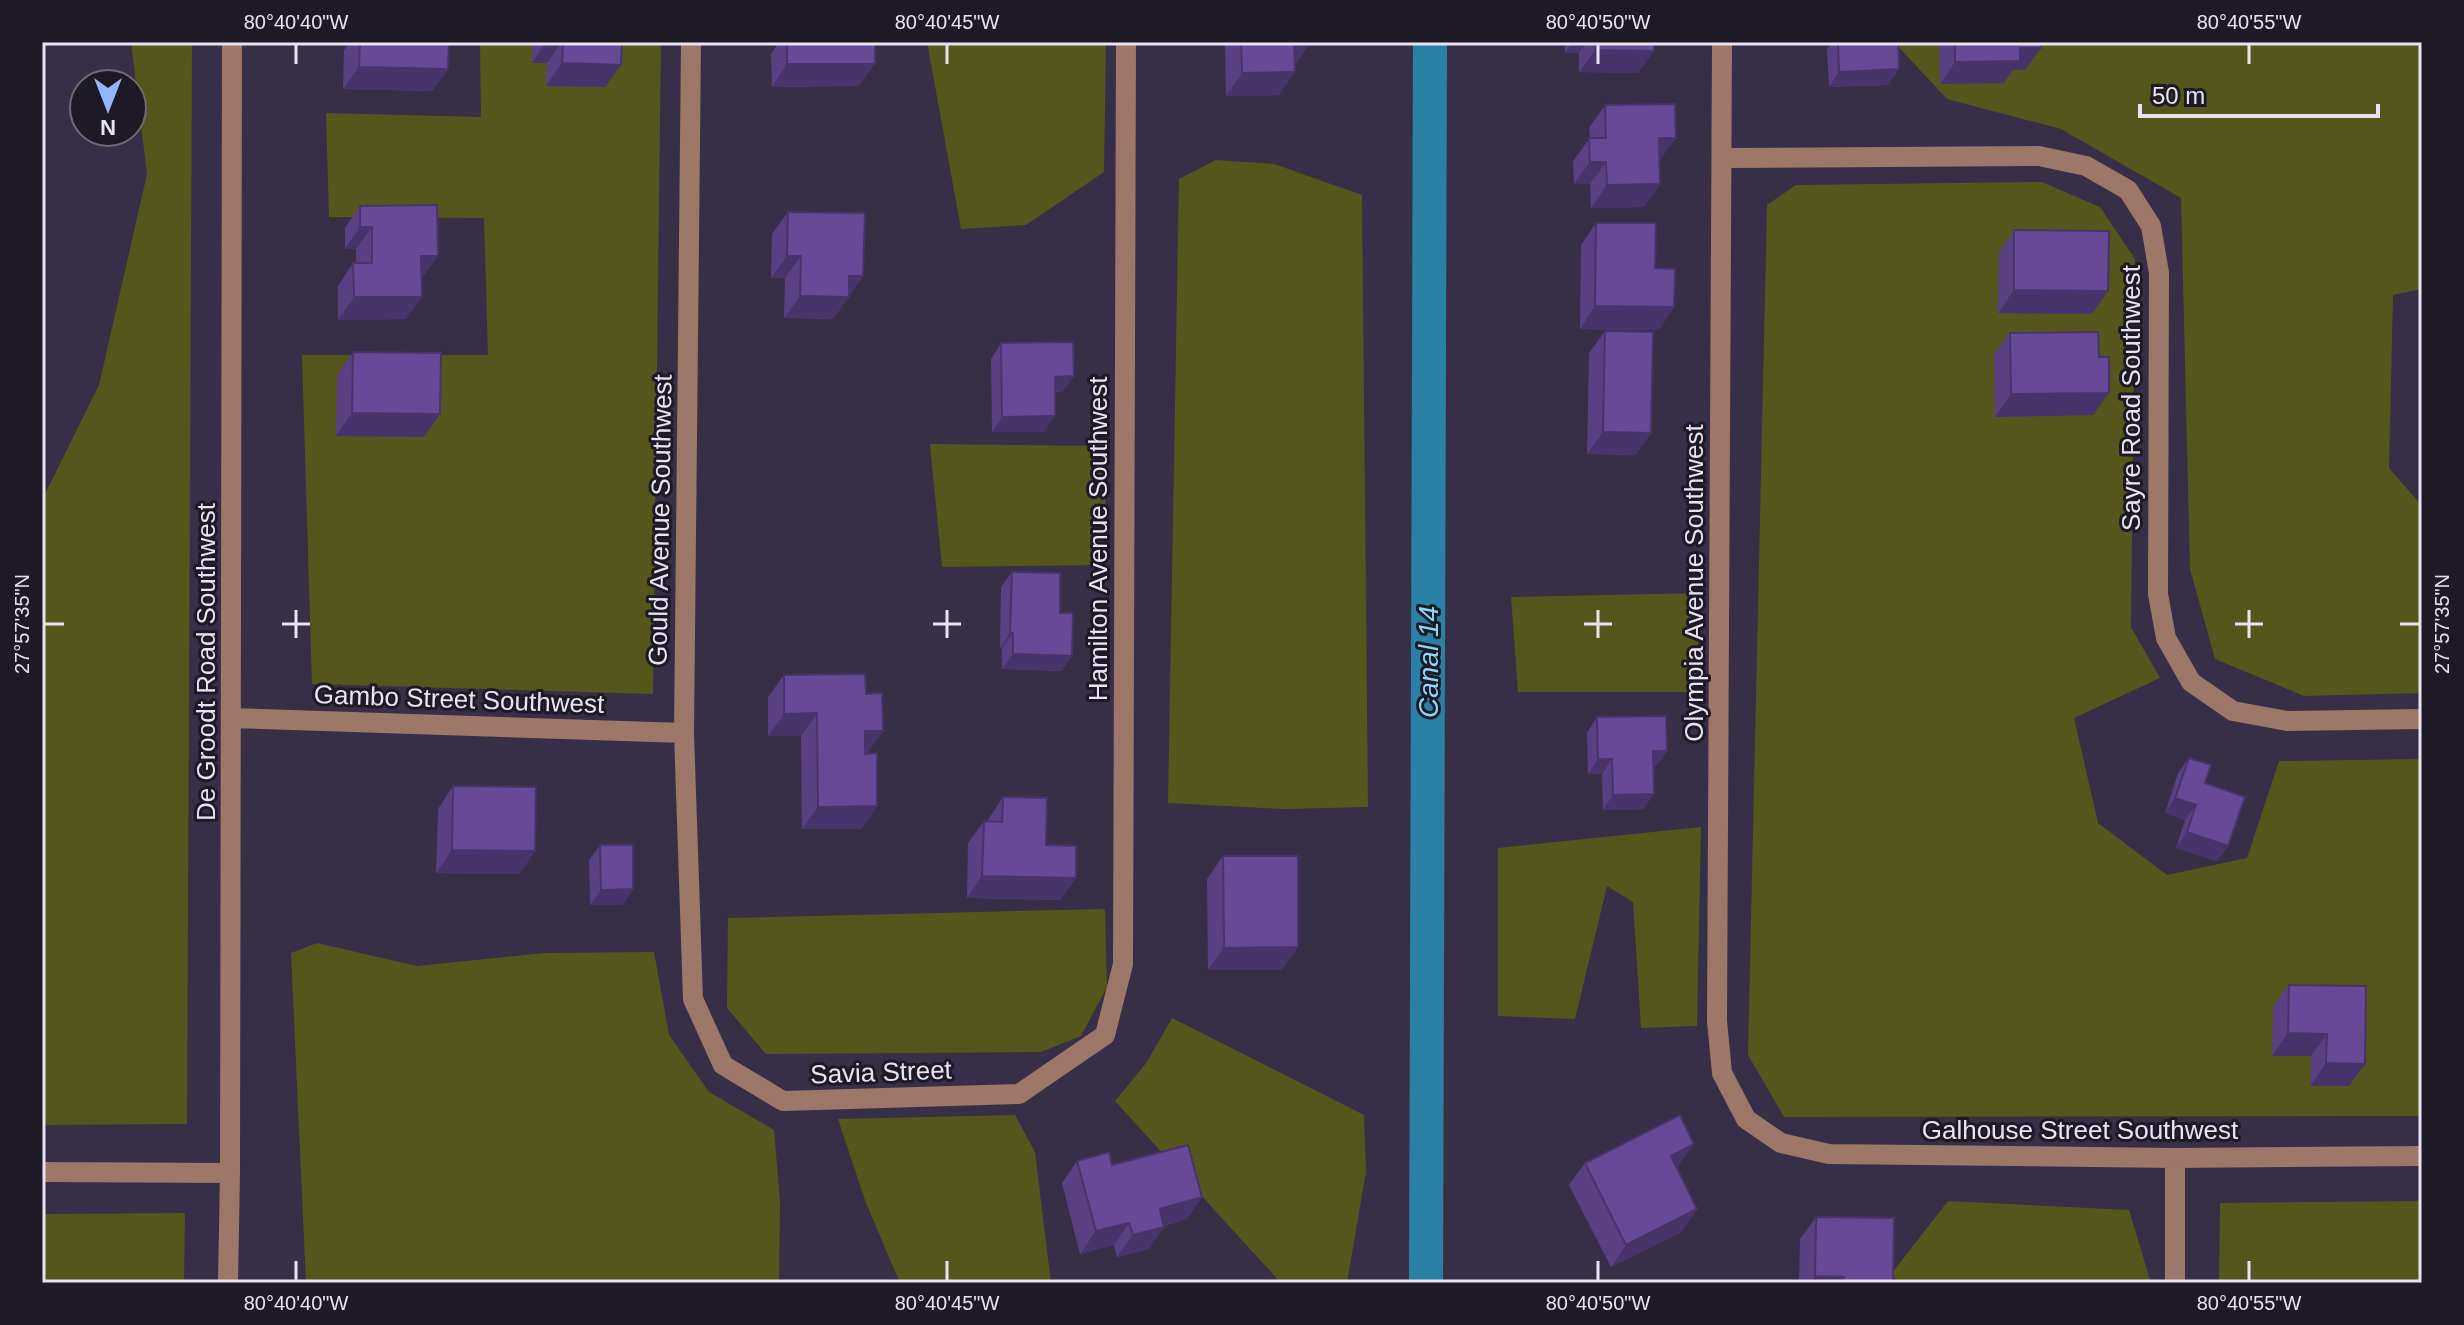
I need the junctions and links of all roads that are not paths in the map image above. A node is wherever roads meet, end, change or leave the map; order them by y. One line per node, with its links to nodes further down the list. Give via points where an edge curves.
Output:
1 (232, 42): 6 (street, De Groodt Road Southwest)
2 (691, 42): 8 (street, Gould Avenue Southwest)
3 (1126, 42): 10 (street, Hamilton Avenue Southwest, via 1123,964)
4 (1722, 42): 5 (street, Olympia Avenue Southwest)
5 (1722, 158): 7 (street, Sayre Road Southwest, via 2039,156 2086,166 2128,190 2151,226 2159,273 2158,594 2172,649 2191,682 2233,711 2287,721); 11 (street, Olympia Avenue Southwest, via 1717,1021 1722,1073)
6 (232, 718): 8 (street, Gambo Street Southwest); 15 (street, De Groodt Road Southwest)
7 (2422, 719)
8 (684, 733): 9 (street, Gould Avenue Southwest)
9 (693, 999): 10 (street, Savia Street, via 723,1065 783,1101 1019,1094)
10 (1105, 1035)
11 (1746, 1119): 13 (street, Galhouse Street Southwest, via 1781,1143 1829,1154)
12 (2422, 1156): 13 (street, Galhouse Street Southwest)
13 (2175, 1158): 17 (street)
14 (42, 1172): 15 (street)
15 (230, 1173): 16 (street, De Groodt Road Southwest)
16 (228, 1283)
17 (2175, 1283)

